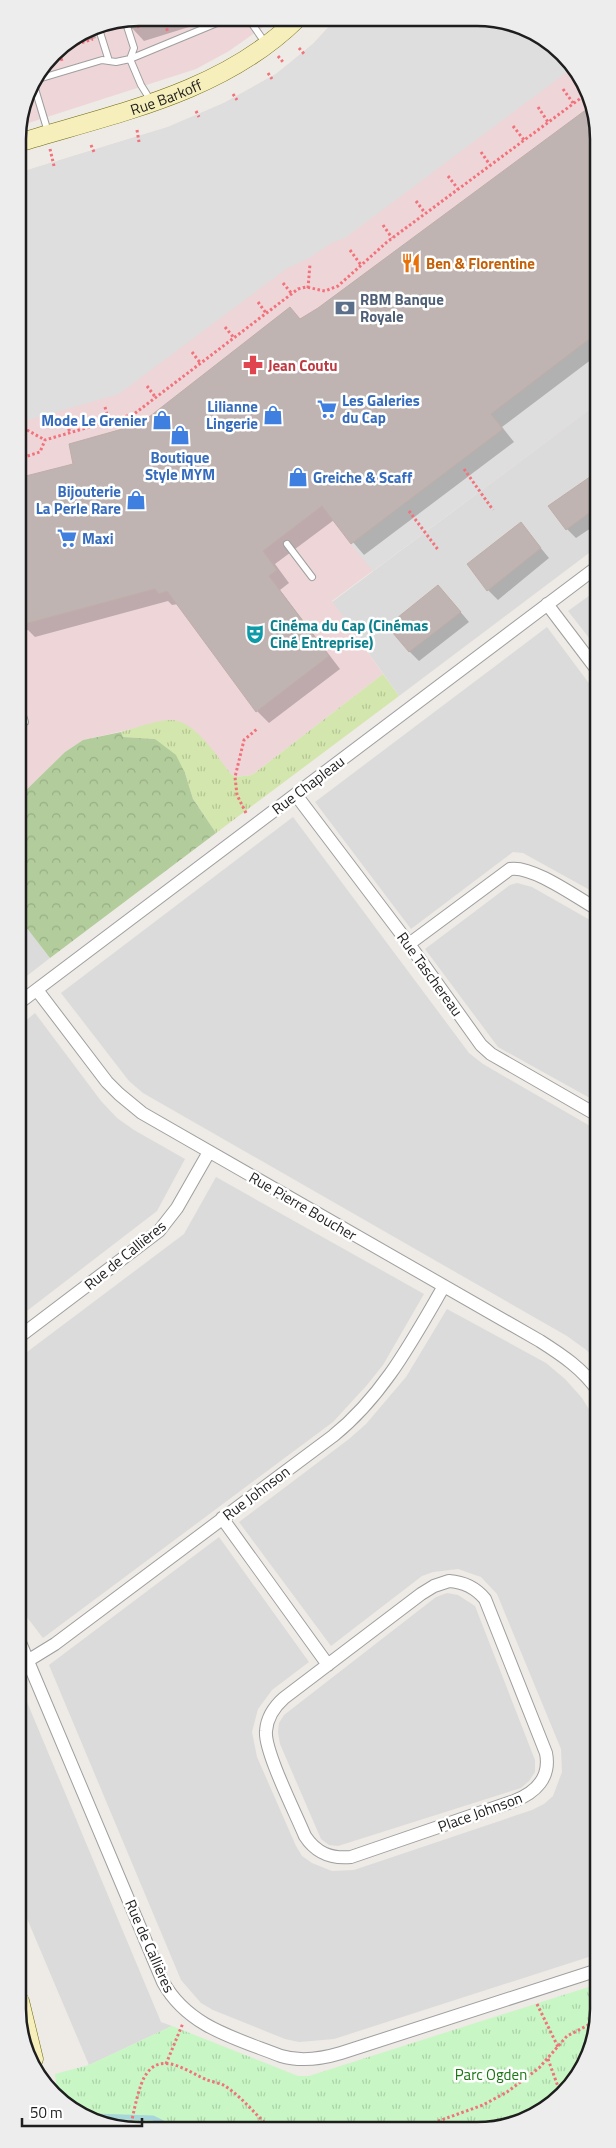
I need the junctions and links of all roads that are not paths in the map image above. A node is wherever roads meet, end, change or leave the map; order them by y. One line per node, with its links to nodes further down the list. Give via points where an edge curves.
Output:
1 (210, 26): 7 (lane)
2 (254, 26): 6 (lane)
3 (291, 26): 6 (street, Rue Barkoff)
4 (127, 27): 7 (lane, via 134,48)
5 (100, 33): 8 (lane)
6 (273, 51): 11 (street, Rue Barkoff)
7 (130, 59): 8 (lane); 11 (lane)
8 (109, 61): 9 (lane, via 102,60)
9 (45, 78)
10 (37, 92): 12 (lane)
11 (152, 102): 12 (street, Rue Barkoff)
12 (49, 142): 13 (street, Rue Barkoff)
13 (26, 143)
14 (287, 544): 16 (lane)
15 (590, 572): 17 (street, Rue Chapleau)
16 (312, 577)
17 (547, 604): 18 (street); 19 (street, Rue Chapleau)
18 (590, 661)
19 (296, 795): 21 (street, Rue Taschereau); 22 (street, Rue Chapleau)
20 (590, 905): 21 (street, via 528,870 510,869)
21 (409, 944): 24 (street, Rue Taschereau, via 490,1054)
22 (37, 990): 23 (street, Rue Chapleau); 25 (street, Rue Pierre Boucher, via 119,1094 142,1113)
23 (26, 998)
24 (590, 1111)
25 (208, 1152): 26 (street, Rue Pierre Boucher); 27 (street, Rue de Callières, via 168,1221 149,1239)
26 (444, 1286): 28 (street, Rue Pierre Boucher, via 556,1351); 29 (street, Rue Johnson, via 391,1374 359,1413)
27 (26, 1332)
28 (590, 1382)
29 (222, 1518): 31 (street, Rue Johnson, via 55,1644); 32 (street)
30 (26, 1654): 31 (street, Rue de Callières)
31 (29, 1660): 33 (street, Rue de Callières, via 163,1982 188,2014 208,2027 281,2056 303,2060 341,2053)
32 (328, 1665): 32 (street, Place Johnson, via 277,1704 266,1730 268,1748 305,1836 323,1854 340,1858 360,1854 523,1798 532,1793 543,1779 548,1762 546,1754 485,1598 472,1587 457,1581 434,1586)
33 (590, 1973)

